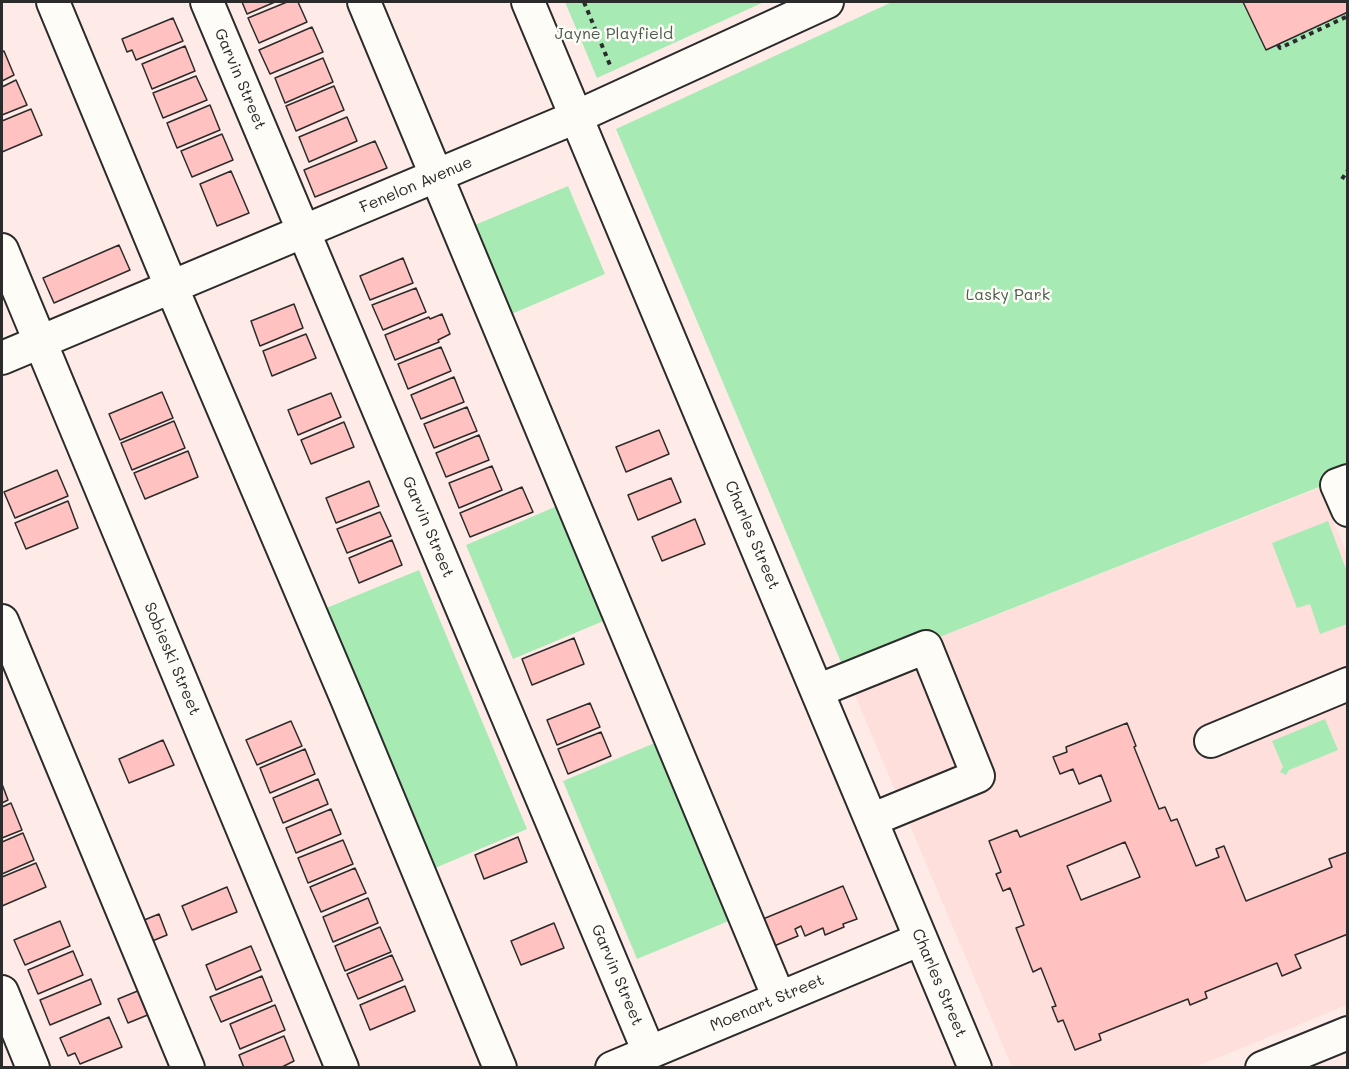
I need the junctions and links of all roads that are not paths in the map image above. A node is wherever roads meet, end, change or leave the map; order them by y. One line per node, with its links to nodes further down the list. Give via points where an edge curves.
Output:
1 (53, 2): 10 (street)
2 (207, 2): 8 (street, Garvin Street)
3 (364, 2): 7 (street)
4 (528, 2): 6 (street, Charles Street)
5 (827, 2): 6 (street, Fenelon Avenue)
6 (576, 117): 7 (street, Fenelon Avenue); 17 (street, Charles Street)
7 (437, 176): 8 (street, Fenelon Avenue); 22 (street)
8 (304, 231): 10 (street, Fenelon Avenue); 24 (street, Garvin Street)
9 (2, 250): 11 (street, Sobieski Street)
10 (172, 287): 11 (street, Fenelon Avenue); 28 (street)
11 (40, 343): 12 (street, Fenelon Avenue); 27 (street, Sobieski Street)
12 (2, 358)
13 (1347, 481): 14 (street, via 1337,485)
14 (1347, 510)
15 (2, 621): 26 (street)
16 (1347, 684): 18 (street)
17 (817, 691): 19 (street, Charles Street); 19 (street, via 926,647 978,776)
18 (1211, 741)
19 (871, 820): 20 (street, Charles Street)
20 (921, 939): 22 (street, Moenart Street); 30 (street, Charles Street)
21 (2, 992): 25 (street)
22 (779, 998): 24 (street, Moenart Street)
23 (1347, 1033): 31 (street)
24 (650, 1052): 29 (street, Moenart Street)
25 (20, 1056)
26 (188, 1068)
27 (342, 1068)
28 (500, 1068)
29 (612, 1068)
30 (975, 1068)
31 (1262, 1068)

